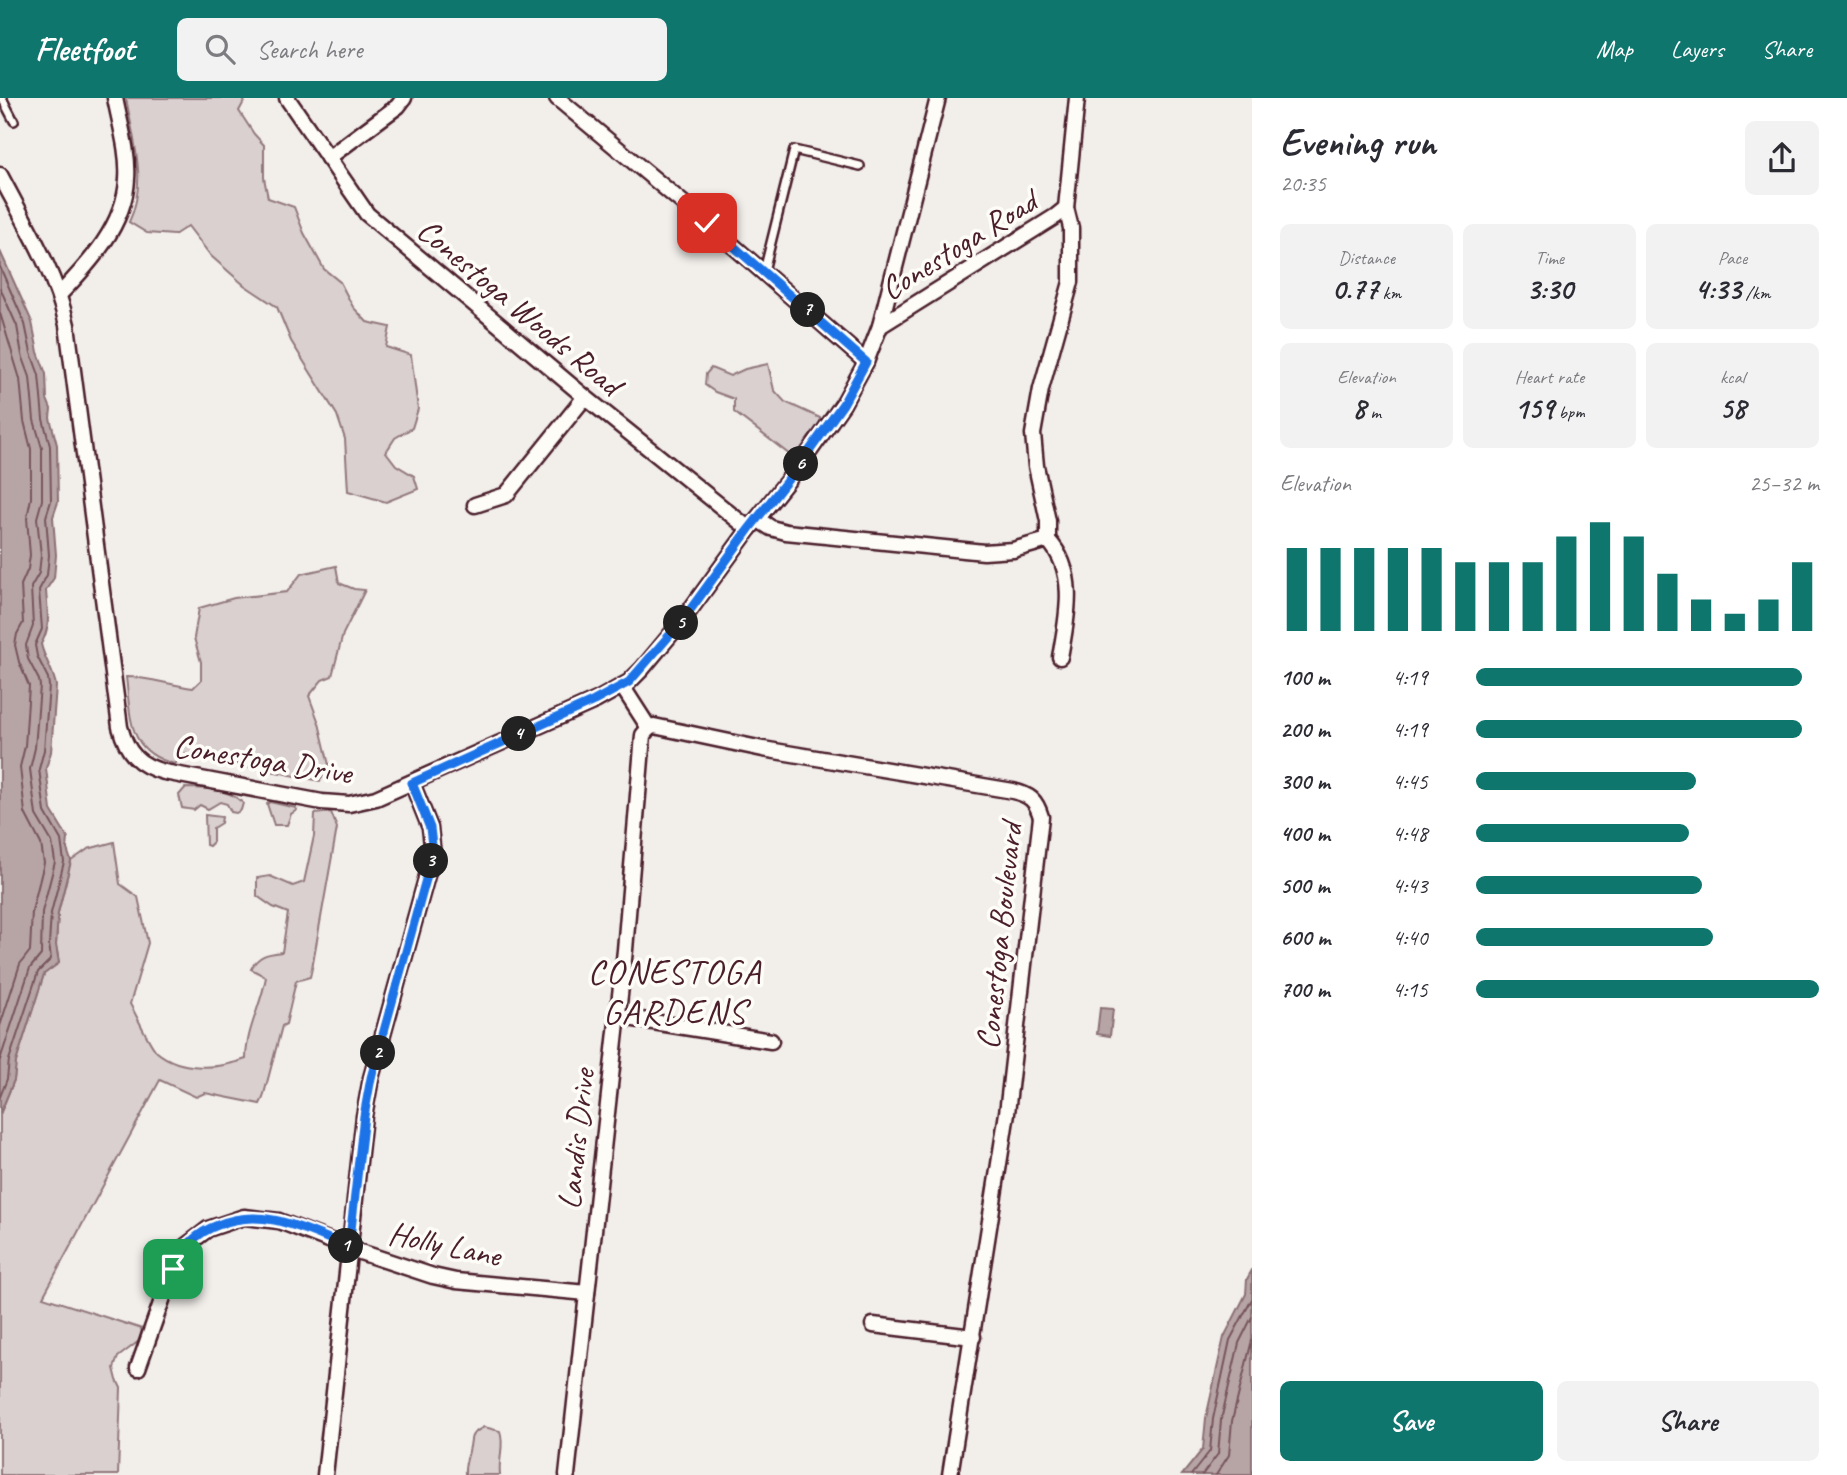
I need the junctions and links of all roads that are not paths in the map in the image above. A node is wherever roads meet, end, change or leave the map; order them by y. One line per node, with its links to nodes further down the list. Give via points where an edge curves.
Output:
1 (2, 98): 8 (lane)
2 (115, 98): 14 (street, via 126,160 124,200 89,263)
3 (286, 98): 9 (street, Conestoga Woods Road)
4 (404, 98): 9 (street)
5 (557, 98): 13 (street)
6 (938, 98): 15 (street, Conestoga Drive)
7 (1077, 98): 12 (street)
8 (14, 121)
9 (328, 158): 17 (street, Conestoga Woods Road, via 367,214)
10 (860, 166): 13 (lane, via 794,150)
11 (0, 175): 14 (street, Conestoga Drive)
12 (1066, 208): 15 (street, Conestoga Road); 20 (street, via 1071,228 1071,282 1033,434)
13 (764, 272): 16 (street)
14 (59, 295): 24 (street, Conestoga Drive, via 80,415 120,727 129,751 140,763 164,772 322,802 361,803)
15 (880, 326): 16 (street, Conestoga Drive)
16 (866, 362): 19 (street, Conestoga Drive, via 827,428)
17 (585, 397): 18 (street, via 506,495); 19 (street, Conestoga Woods Road)
18 (475, 505)
19 (753, 524): 20 (street, Conestoga Woods Road, via 786,532 984,552); 22 (street, Conestoga Drive, via 682,621)
20 (1048, 540): 21 (street, via 1060,556 1068,588)
21 (1060, 657)
22 (622, 686): 23 (street); 24 (street, Conestoga Drive)
23 (649, 728): 25 (street, Landis Drive, via 643,734); 30 (street, Conestoga Boulevard, via 1013,791 1028,794 1037,804 1041,817 1017,1033)
24 (412, 783): 27 (street, via 430,828 433,854 371,1078)
25 (616, 1016): 26 (street); 28 (street, Landis Drive)
26 (771, 1041)
27 (349, 1247): 28 (street, Holly Lane, via 456,1281); 31 (street, Holly Lane, via 268,1218 244,1217 208,1229 178,1256); 32 (street)
28 (587, 1293): 33 (street, Landis Drive)
29 (873, 1325): 30 (street)
30 (972, 1337): 34 (street, Conestoga Boulevard)
31 (138, 1368)
32 (325, 1475)
33 (567, 1475)
34 (950, 1475)

